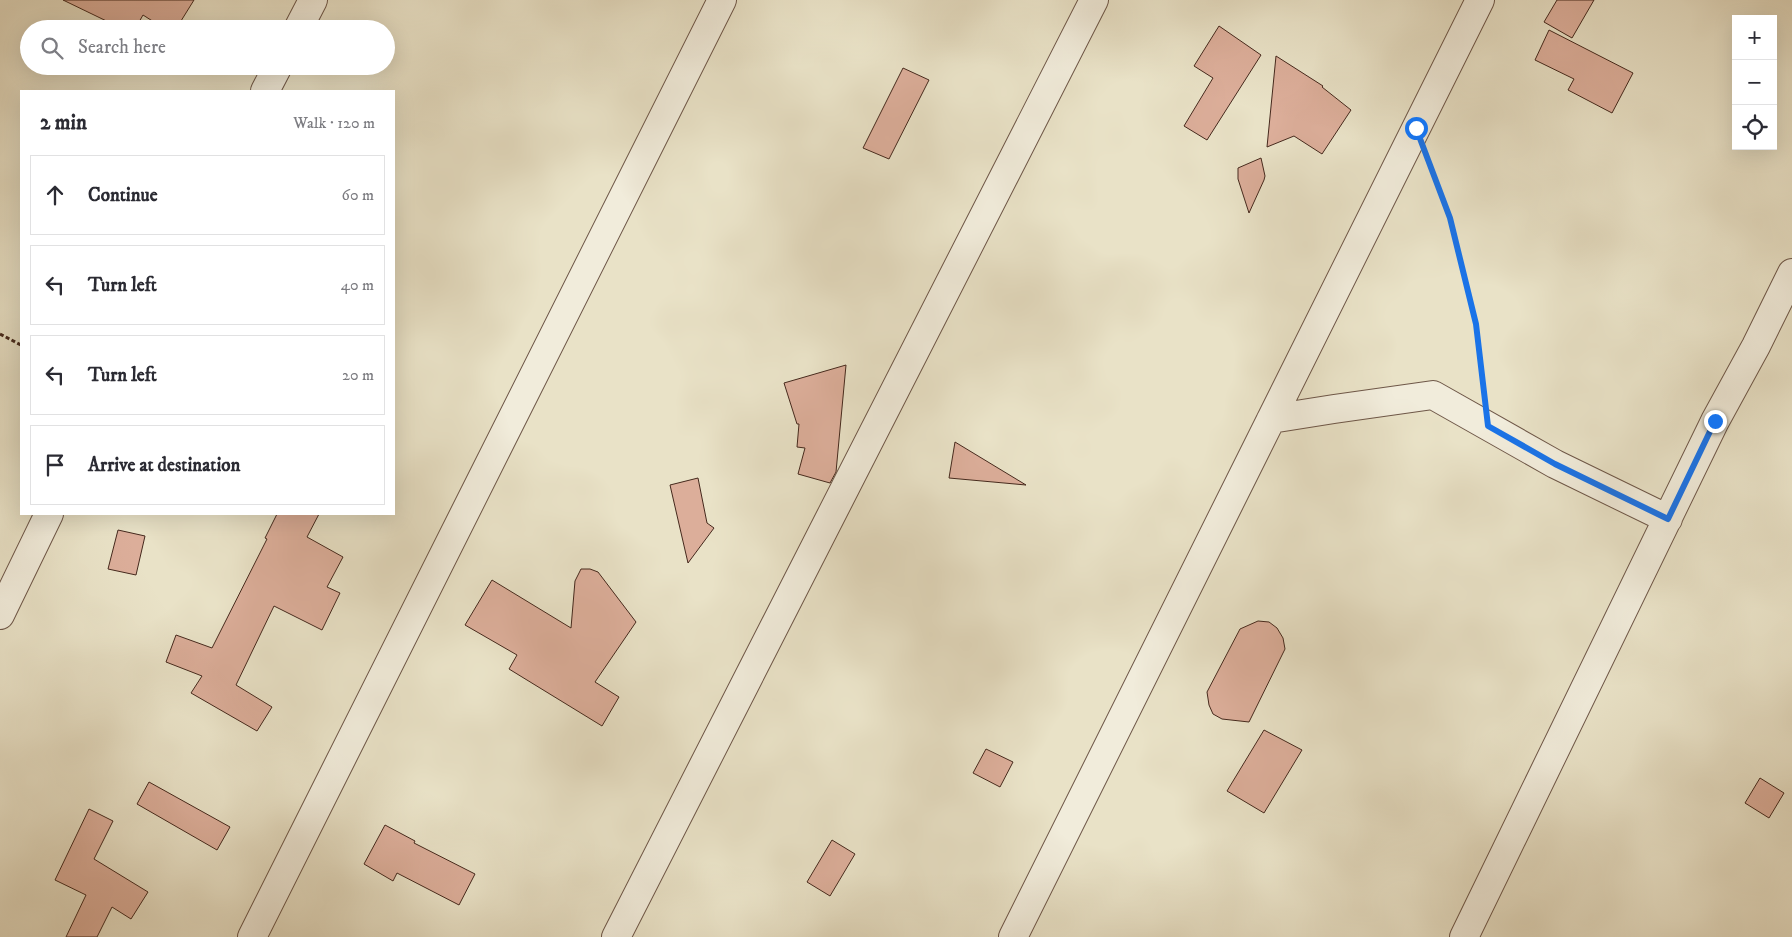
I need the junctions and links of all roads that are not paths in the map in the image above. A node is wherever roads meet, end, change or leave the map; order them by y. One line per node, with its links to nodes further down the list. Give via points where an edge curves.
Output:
1 (313, 0): 5 (street)
2 (722, 0): 13 (street)
3 (1094, 0): 14 (street)
4 (1480, 0): 9 (street)
5 (303, 20)
6 (273, 75): 7 (street)
7 (266, 90)
8 (1792, 273): 11 (street)
9 (1271, 419): 11 (street, via 1433,395 1555,464); 15 (street)
10 (49, 515): 12 (street)
11 (1668, 519): 16 (street)
12 (0, 615)
13 (252, 937)
14 (616, 937)
15 (1014, 937)
16 (1464, 937)

